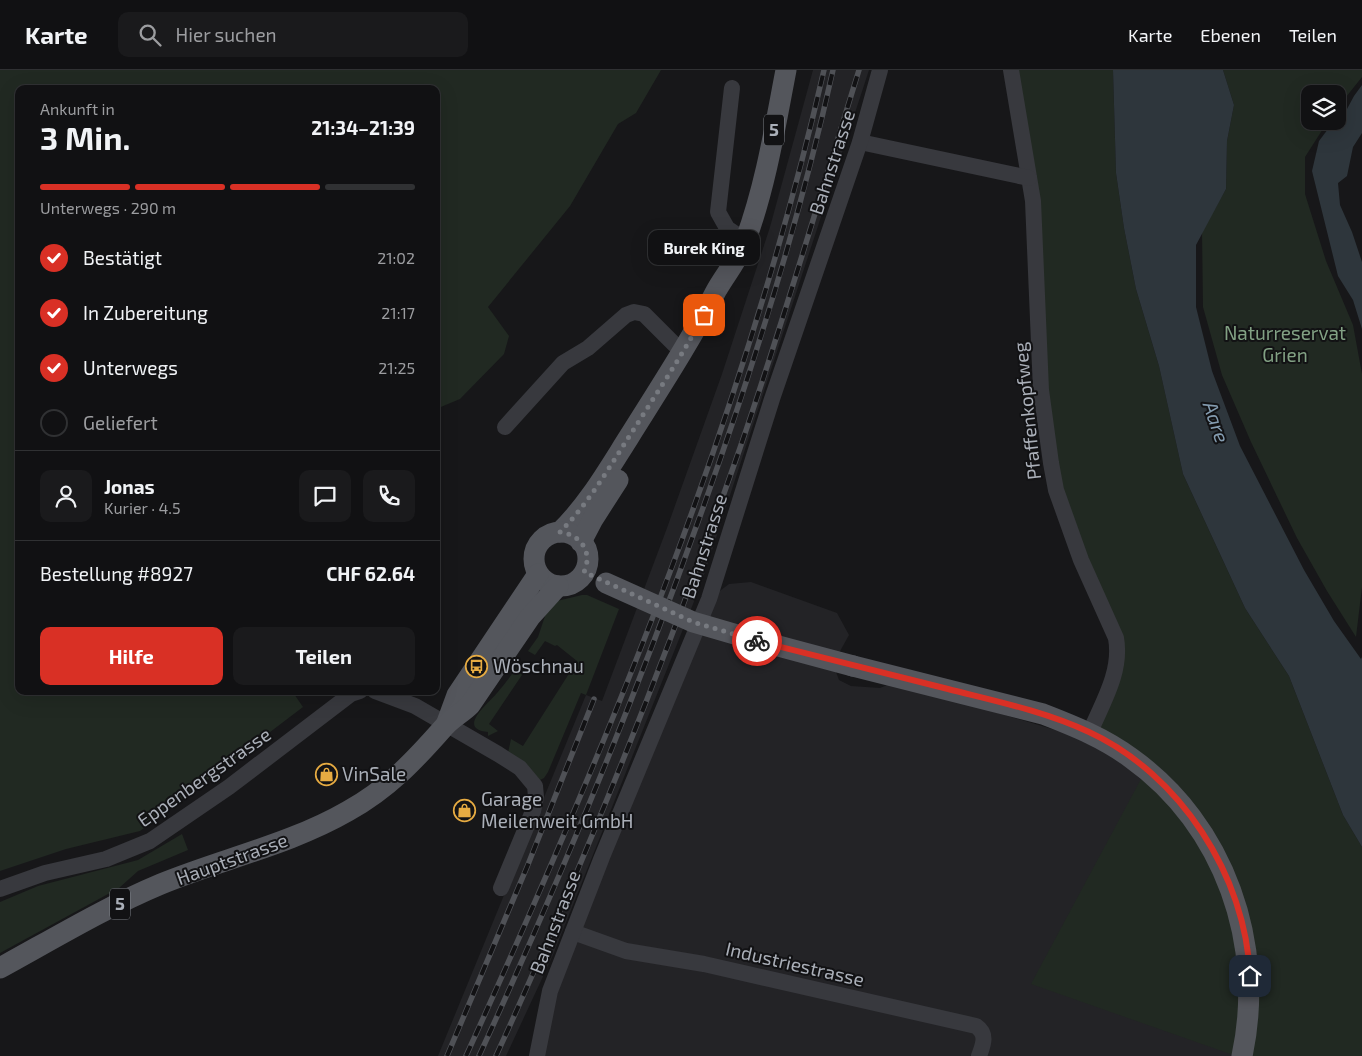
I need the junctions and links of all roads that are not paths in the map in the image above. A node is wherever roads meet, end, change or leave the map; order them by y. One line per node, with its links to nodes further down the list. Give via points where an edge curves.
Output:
1 (786, 70): 7 (main road, 5, via 767,166)
2 (880, 70): 5 (street, Bahnstrasse)
3 (1011, 70): 6 (street, Pfaffenkopfweg)
4 (732, 88): 7 (street, via 718,212 727,228)
5 (860, 142): 6 (street); 22 (street, Bahnstrasse, via 772,398 710,599)
6 (1029, 178): 19 (street, Pfaffenkopfweg, via 1033,201 1041,390 1050,463 1056,490 1081,560 1116,638 1118,650 1111,685)
7 (746, 241): 8 (main road, 5)
8 (737, 262): 9 (main road, 5, via 718,288); 12 (main road, 5, via 729,295 716,321 593,519)
9 (685, 349): 10 (street, via 674,344 644,314 634,312 626,315 588,348 563,363); 11 (main road, 5, via 588,499)
10 (505, 427)
11 (560, 532): 12 (main road); 14 (main road, via 545,537 535,550)
12 (582, 542): 13 (main road, via 587,553)
13 (584, 572): 15 (main road, via 574,583); 19 (main road, bridge, via 693,622 1043,714)
14 (538, 574): 15 (main road); 18 (main road, Hauptstrasse / 5, via 457,695)
15 (558, 586): 18 (main road, Hauptstrasse / 5, via 530,617 470,705)
16 (350, 695): 21 (street, Eppenbergstrasse, via 229,787 150,841 106,859 45,873)
17 (386, 695): 18 (street, via 415,706)
18 (446, 725): 20 (street, via 520,768 535,786 533,811); 23 (main road, Hauptstrasse / 5, via 404,770 349,811 301,834 160,885)
19 (1090, 732): 26 (main road, via 1132,758 1162,784 1195,821 1221,866 1236,903 1249,963 1249,1014)
20 (502, 888)
21 (0, 889)
22 (573, 932): 24 (street, Bahnstrasse, via 550,991); 25 (street, Industriestrasse, via 626,951 704,964 976,1026 984,1036)
23 (0, 968)
24 (537, 1056)
25 (979, 1056)
26 (1242, 1056)

